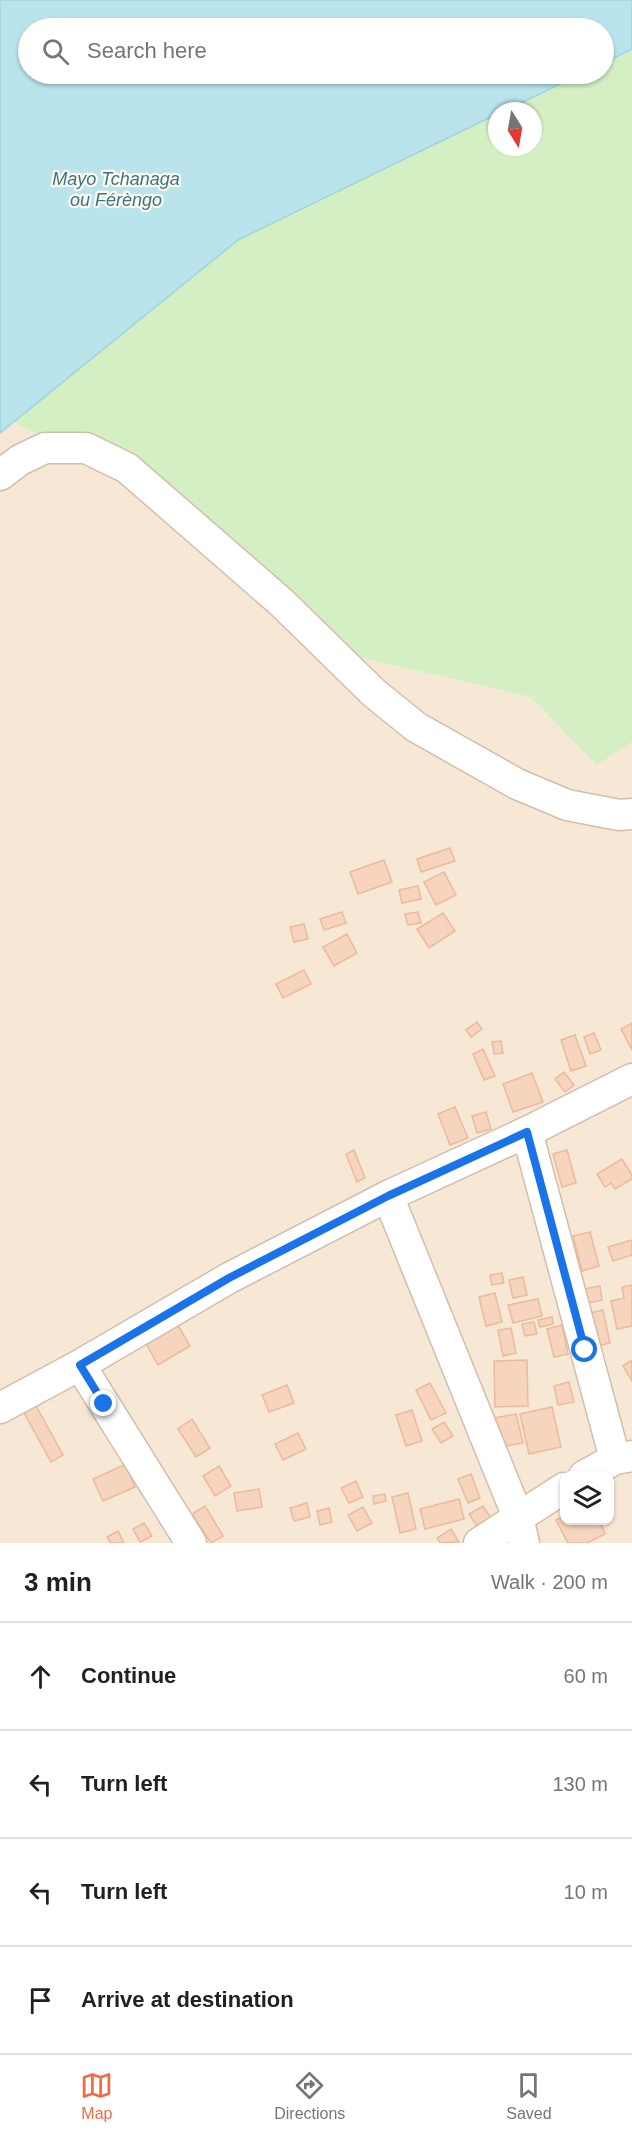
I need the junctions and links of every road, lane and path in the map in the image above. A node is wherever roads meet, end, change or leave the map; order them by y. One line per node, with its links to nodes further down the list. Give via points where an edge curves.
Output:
1 (0, 475): 2 (street, via 45,448 86,448 127,468 416,727 517,784 567,805)
2 (632, 814)
3 (632, 1079): 4 (street)
4 (527, 1132): 5 (street); 8 (street)
5 (388, 1196): 6 (street, via 229,1278); 11 (street)
6 (80, 1365): 7 (street); 12 (street)
7 (0, 1408)
8 (623, 1458): 9 (street)
9 (595, 1471)
10 (560, 1492): 11 (street)
11 (521, 1530): 13 (street)
12 (191, 1543)
13 (479, 1543)

